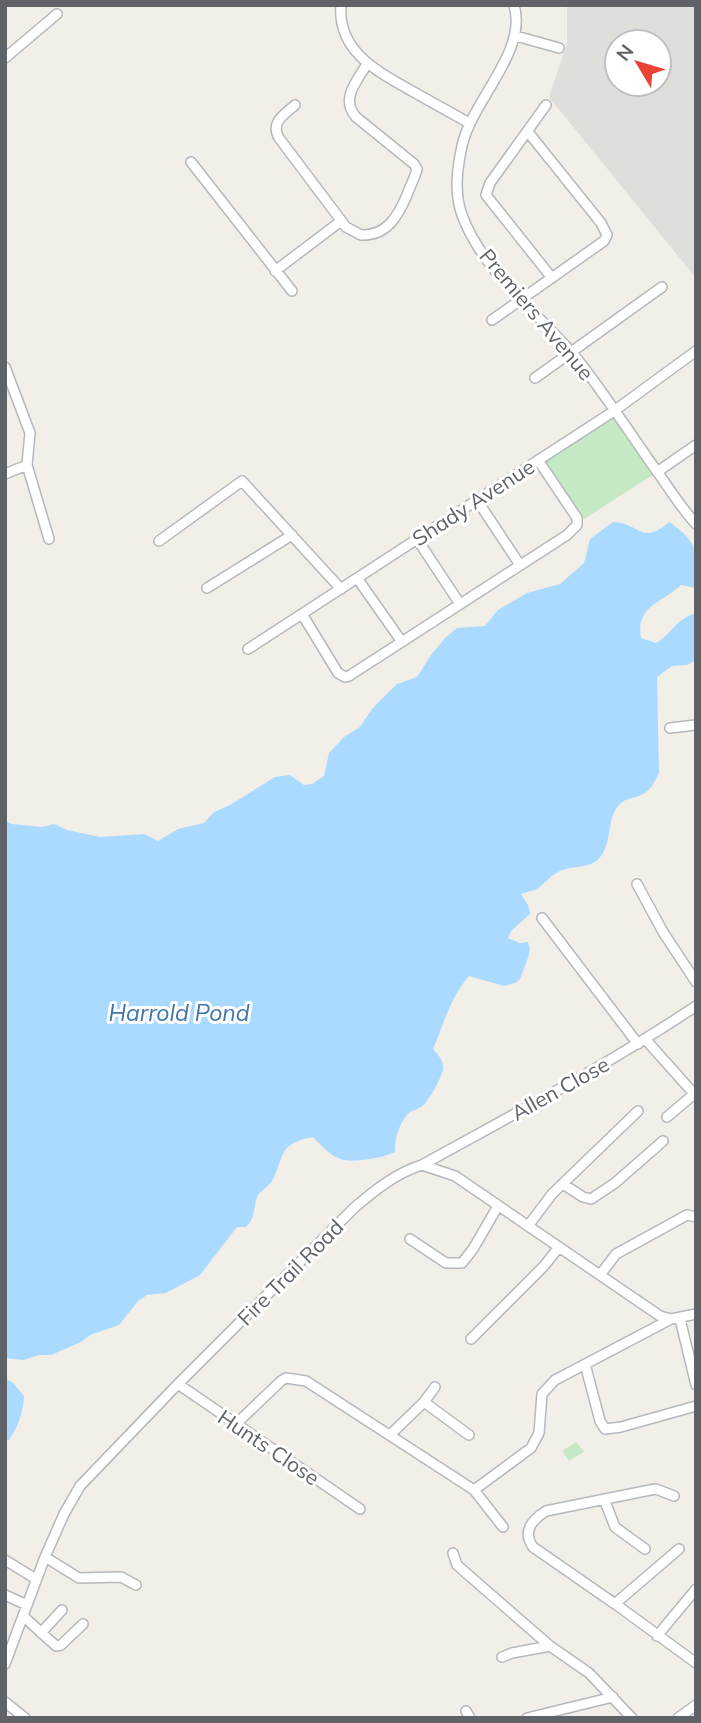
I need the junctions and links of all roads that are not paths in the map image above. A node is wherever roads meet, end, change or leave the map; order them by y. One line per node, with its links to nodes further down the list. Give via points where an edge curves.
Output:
1 (341, 5): 7 (street, via 344,32)
2 (514, 5): 4 (street)
3 (57, 14): 6 (street)
4 (516, 36): 5 (street); 10 (street, Premiers Avenue)
5 (559, 48)
6 (5, 58)
7 (367, 64): 10 (street); 13 (street, via 349,95 349,108 414,164 416,171 387,228 360,235)
8 (295, 105): 13 (street, via 276,122 276,134)
9 (546, 105): 11 (street)
10 (469, 123): 18 (street, Premiers Avenue, via 458,169 463,215 494,267)
11 (528, 132): 15 (street, via 486,195); 15 (street, via 607,235)
12 (191, 162): 14 (street)
13 (341, 221): 14 (street)
14 (275, 271): 17 (street)
15 (552, 278): 18 (street)
16 (662, 287): 21 (street)
17 (292, 291)
18 (521, 300): 19 (street); 21 (street, Premiers Avenue)
19 (492, 320)
20 (696, 351): 24 (street, Shady Avenue)
21 (571, 352): 23 (street); 24 (street, Premiers Avenue)
22 (5, 367): 27 (street, via 30,432)
23 (535, 378)
24 (614, 411): 26 (street, Shady Avenue); 28 (street, Premiers Avenue)
25 (696, 445): 28 (street)
26 (538, 460): 30 (street, Shady Avenue); 36 (street, via 578,522 567,535)
27 (26, 465): 29 (street); 33 (street)
28 (657, 472): 31 (street, Premiers Avenue)
29 (5, 474)
30 (477, 500): 34 (street, Shady Avenue); 36 (street)
31 (696, 524)
32 (292, 535): 35 (street, via 242,481); 38 (street); 39 (street)
33 (48, 539)
34 (417, 539): 37 (street, Shady Avenue); 40 (street)
35 (159, 541)
36 (520, 565): 40 (street)
37 (357, 578): 39 (street, Shady Avenue); 42 (street)
38 (208, 587)
39 (341, 589): 41 (street, Shady Avenue)
40 (460, 604): 42 (street)
41 (302, 614): 42 (street, via 338,673 345,677); 43 (street, Shady Avenue)
42 (402, 642)
43 (248, 649)
44 (696, 725): 45 (street)
45 (670, 728)
46 (637, 884): 48 (street)
47 (542, 918): 50 (street)
48 (696, 982)
49 (694, 1011): 50 (street, Allen Close)
50 (642, 1042): 51 (street); 55 (street, Allen Close)
51 (695, 1095): 53 (street)
52 (638, 1111): 56 (street)
53 (667, 1117)
54 (663, 1141): 56 (street, via 592,1199)
55 (422, 1165): 57 (street, via 455,1176); 67 (street, Fire Trail Road, via 376,1189 354,1208)
56 (562, 1184): 59 (street)
57 (498, 1206): 59 (street); 60 (street, via 462,1263 446,1264)
58 (696, 1217): 62 (street, via 687,1215 616,1254)
59 (528, 1226): 61 (street)
60 (410, 1239)
61 (559, 1247): 62 (street); 65 (street)
62 (600, 1275): 64 (street, via 660,1315)
63 (696, 1314): 64 (street)
64 (676, 1319): 66 (street); 68 (street)
65 (471, 1339)
66 (585, 1364): 71 (street, via 605,1429); 75 (street, via 555,1380 542,1394 539,1433 531,1448)
67 (178, 1384): 72 (street, Hunts Close); 83 (street, Fire Trail Road, via 80,1486)
68 (696, 1385)
69 (435, 1387): 70 (street)
70 (424, 1402): 73 (street); 74 (street)
71 (696, 1406)
72 (236, 1424): 73 (street, via 281,1381 297,1378); 78 (street, Hunts Close)
73 (391, 1434): 75 (street)
74 (469, 1434)
75 (474, 1490): 79 (street)
76 (674, 1496): 77 (street, via 656,1489)
77 (604, 1499): 80 (street, via 615,1527); 90 (street, via 546,1511 532,1519 528,1540)
78 (360, 1509)
79 (503, 1527)
80 (645, 1549)
81 (679, 1549): 90 (street, via 618,1599)
82 (453, 1552): 96 (street, via 457,1565)
83 (45, 1557): 85 (street, Fire Trail Road); 86 (street, via 73,1576 121,1577)
84 (5, 1560): 85 (street)
85 (36, 1579): 89 (street, Fire Trail Road)
86 (136, 1585)
87 (696, 1590): 95 (street)
88 (5, 1595): 89 (street)
89 (27, 1605): 92 (street, Fire Trail Road)
90 (618, 1606): 95 (street)
91 (62, 1610): 94 (street)
92 (23, 1616): 94 (street); 99 (street, Fire Trail Road)
93 (83, 1624): 94 (street, via 59,1647)
94 (41, 1633)
95 (657, 1636): 98 (street)
96 (550, 1646): 97 (street); 100 (street)
97 (502, 1657)
98 (696, 1663)
99 (5, 1664)
100 (613, 1697): 104 (street); 105 (street)
101 (5, 1702): 103 (street)
102 (696, 1705): 106 (street)
103 (25, 1718)
104 (527, 1718)
105 (632, 1718)
106 (678, 1718)

